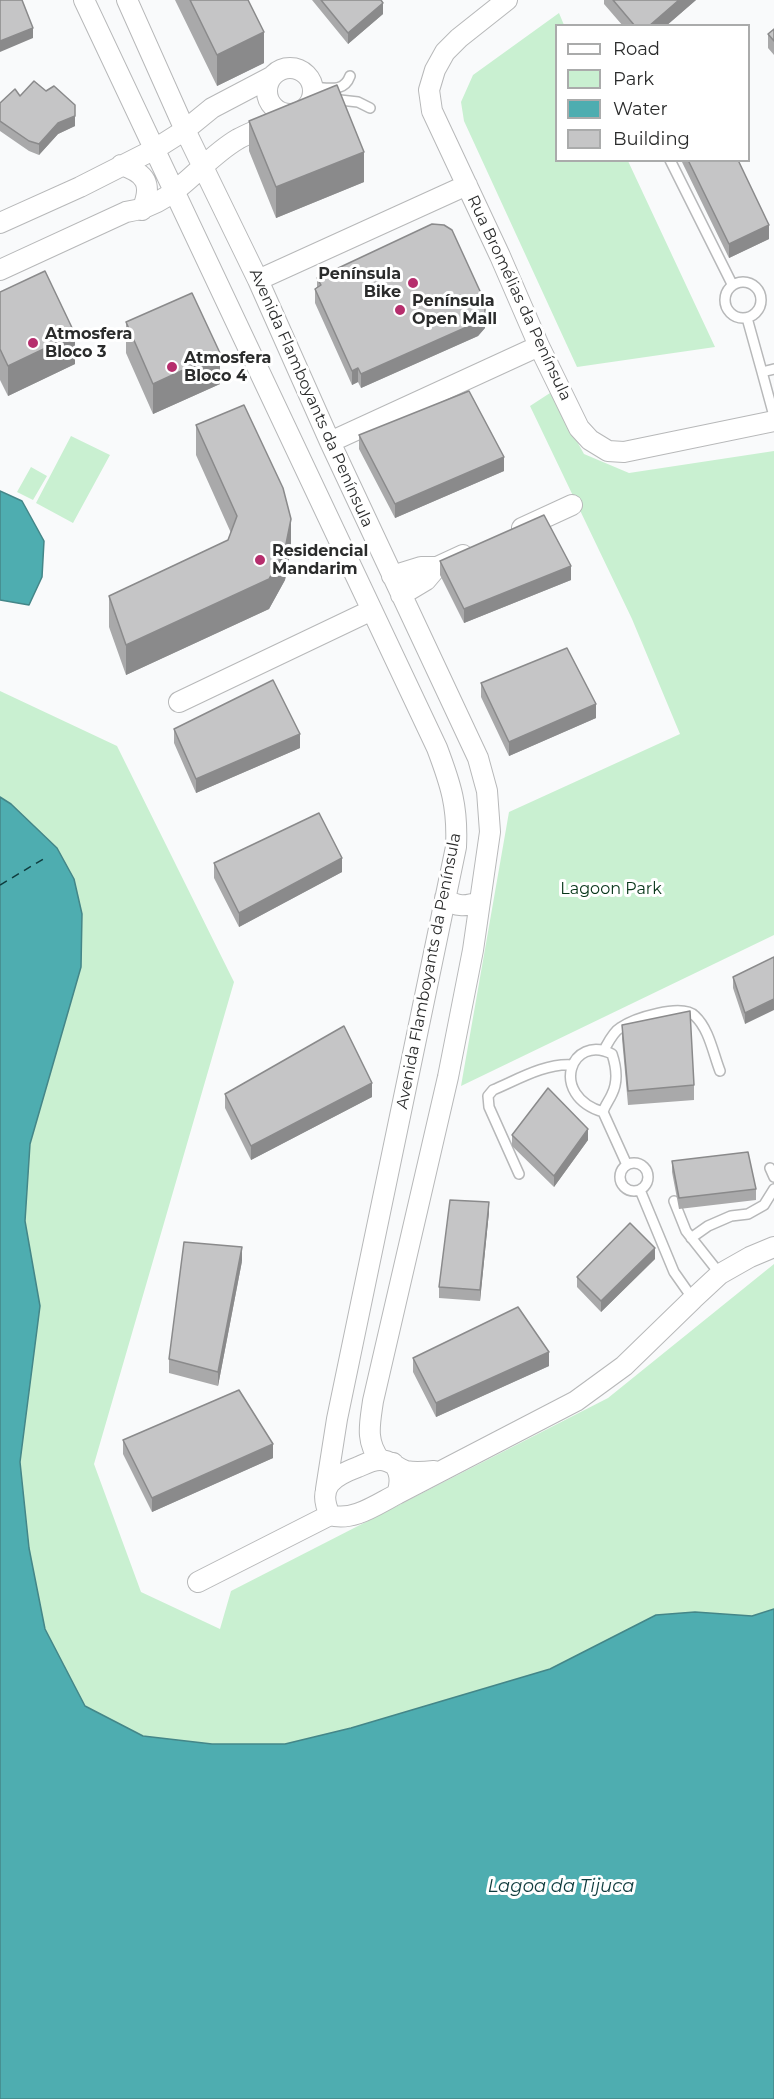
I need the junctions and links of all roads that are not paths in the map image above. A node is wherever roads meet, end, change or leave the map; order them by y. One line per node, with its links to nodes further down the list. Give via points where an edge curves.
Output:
1 (84, 0): 10 (street, Avenida Flamboyants da Península)
2 (128, 0): 7 (street, Avenida Flamboyants da Península)
3 (507, 0): 16 (street, Rua Bromélias da Península, via 445,52 429,90 432,111)
4 (350, 76): 6 (lane, via 338,89)
5 (271, 77): 6 (street, via 284,68 299,69 310,79); 9 (street, via 267,91 272,106); 11 (street, via 212,108)
6 (312, 94): 8 (lane, via 358,102); 9 (street, via 301,111)
7 (174, 105): 10 (street, via 172,121 167,126 155,128); 11 (street, Avenida Flamboyants da Península)
8 (370, 108)
9 (293, 113): 15 (street, via 237,140)
10 (141, 119): 12 (street, Avenida Flamboyants da Península)
11 (185, 130): 12 (street); 15 (street, Avenida Flamboyants da Península)
12 (155, 149): 14 (street); 17 (street, Avenida Flamboyants da Península)
13 (671, 162): 22 (lane)
14 (121, 165): 18 (street, via 142,174 147,199); 19 (street)
15 (203, 167): 17 (street); 21 (street, Avenida Flamboyants da Península)
16 (467, 185): 21 (street); 24 (street, Rua Bromélias da Península)
17 (175, 192): 18 (street); 35 (street, Avenida Flamboyants da Península)
18 (142, 210): 20 (street, via 126,212)
19 (0, 223)
20 (0, 270)
21 (258, 280): 28 (street, Avenida Flamboyants da Península)
22 (732, 284): 23 (lane, via 725,304 733,315); 23 (lane, via 746,282 761,296 758,310)
23 (747, 318): 26 (lane)
24 (539, 346): 27 (street, Rua Bromélias da Península, via 579,428 608,451 641,450); 28 (street)
25 (774, 369): 26 (lane)
26 (762, 372): 27 (lane)
27 (774, 419)
28 (330, 442): 33 (street, Avenida Flamboyants da Península)
29 (572, 505): 30 (street)
30 (510, 534)
31 (479, 548): 32 (street)
32 (437, 567): 33 (street, via 421,567); 34 (street, via 426,580)
33 (392, 576): 34 (street, Avenida Flamboyants da Península)
34 (401, 595): 38 (street, Avenida Flamboyants da Península, via 478,758 487,791 490,832)
35 (372, 610): 36 (street); 37 (street, Avenida Flamboyants da Península, via 437,748 452,789 456,847)
36 (179, 702)
37 (445, 898): 38 (street, via 458,906); 54 (street, Avenida Flamboyants da Península, via 337,1419)
38 (480, 902): 52 (street, Avenida Flamboyants da Península, via 448,1077 373,1401 370,1444)
39 (604, 1050): 40 (lane, via 577,1057); 41 (lane, via 618,1028 681,1010 693,1014 703,1025); 42 (lane, via 612,1054 616,1080)
40 (572, 1065): 42 (lane, via 570,1074 579,1098); 44 (lane, via 558,1064 493,1090 488,1096 489,1107)
41 (720, 1071)
42 (603, 1112): 43 (lane)
43 (627, 1165): 46 (lane, via 639,1164 647,1174); 46 (lane, via 620,1181 628,1190)
44 (519, 1174)
45 (774, 1188): 48 (lane, via 764,1205 708,1226)
46 (640, 1190): 51 (lane, via 674,1272)
47 (674, 1201): 48 (lane)
48 (692, 1238): 50 (lane)
49 (774, 1247): 50 (street)
50 (720, 1274): 51 (street)
51 (693, 1299): 53 (street, via 624,1366 576,1401)
52 (387, 1461): 53 (street, via 407,1471); 54 (street, via 373,1460 340,1474); 55 (street, Avenida Flamboyants da Península, via 398,1469)
53 (440, 1470): 55 (street)
54 (326, 1489): 56 (street, Avenida Flamboyants da Península)
55 (397, 1494): 56 (street, via 355,1514)
56 (330, 1515): 57 (street)
57 (198, 1582)

